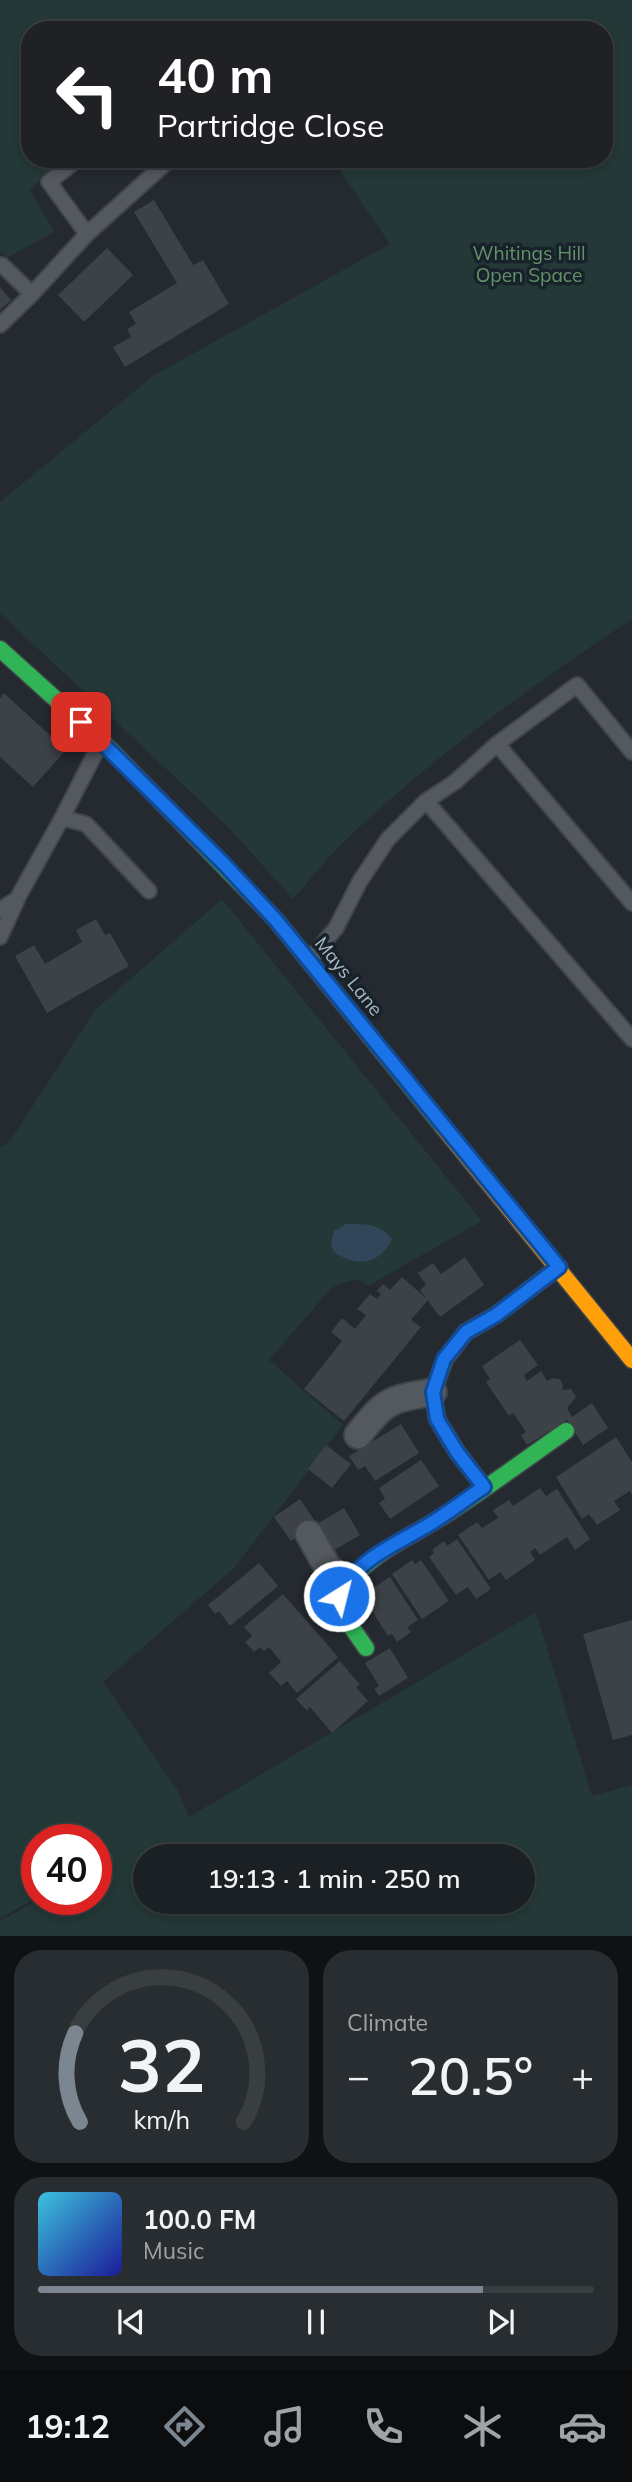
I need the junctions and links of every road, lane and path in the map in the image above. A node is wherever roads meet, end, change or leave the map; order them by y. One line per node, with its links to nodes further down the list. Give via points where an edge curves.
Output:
1 (67, 168): 3 (lane, via 49,182)
2 (160, 168): 3 (lane)
3 (87, 234): 5 (lane)
4 (2, 265): 5 (lane)
5 (32, 294): 6 (lane)
6 (0, 325)
7 (0, 649): 8 (street, Mays Lane)
8 (101, 740): 12 (lane); 18 (street, Mays Lane, via 242,882)
9 (497, 744): 10 (lane, via 577,685); 11 (lane); 15 (lane)
10 (632, 752)
11 (426, 802): 18 (lane, via 388,839 336,929); 19 (lane)
12 (62, 818): 13 (lane, via 86,824); 14 (lane)
13 (149, 891)
14 (18, 899): 16 (lane); 17 (lane)
15 (632, 903)
16 (0, 910)
17 (0, 937)
18 (309, 960): 20 (street, Mays Lane)
19 (632, 1039)
20 (559, 1267): 21 (street, Mays Lane); 22 (street, via 466,1332 444,1359)
21 (632, 1360)
22 (433, 1392): 24 (street, via 394,1399); 25 (street, via 437,1419)
23 (566, 1431): 25 (street)
24 (358, 1434)
25 (484, 1487): 27 (street, via 368,1560)
26 (309, 1534): 27 (street, via 328,1568)
27 (346, 1581): 28 (street, via 339,1596 348,1622)
28 (366, 1648)

